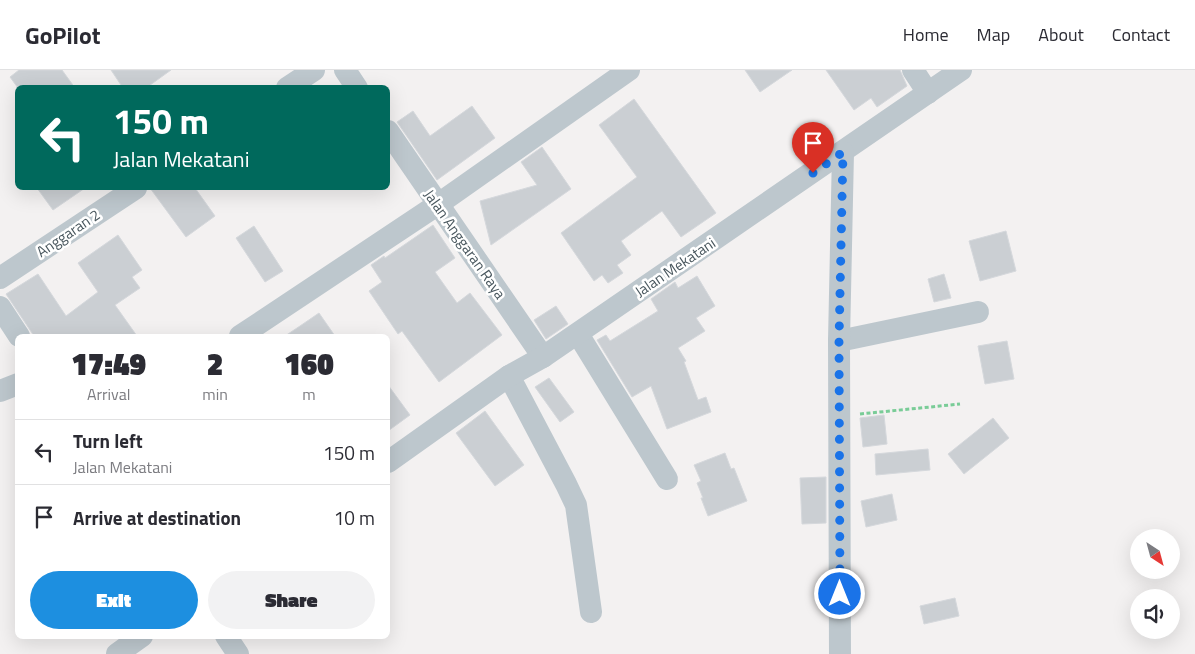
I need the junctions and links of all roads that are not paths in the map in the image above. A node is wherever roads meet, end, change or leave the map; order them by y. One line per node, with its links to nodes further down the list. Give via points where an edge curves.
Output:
1 (314, 70): 6 (street)
2 (345, 70): 7 (street)
3 (629, 70): 12 (street)
4 (913, 70): 8 (street)
5 (961, 70): 8 (street, Jalan Mekatani)
6 (292, 85)
7 (355, 85)
8 (928, 93): 10 (street, Jalan Mekatani)
9 (390, 134): 12 (street, Jalan Anggaran Raya)
10 (843, 152): 18 (street, Jalan Mekatani); 19 (street)
11 (133, 190): 13 (street, Anggaran 2)
12 (437, 205): 17 (street); 20 (street, Jalan Anggaran Raya)
13 (0, 278)
14 (0, 307): 16 (street)
15 (978, 312): 19 (street)
16 (18, 334)
17 (243, 334)
18 (578, 334): 20 (street, Jalan Mekatani); 25 (street)
19 (839, 341): 31 (street)
20 (543, 357): 21 (street, Jalan Mekatani)
21 (509, 376): 24 (street, Jalan Mekatani); 26 (street, via 576,505)
22 (15, 385): 23 (street)
23 (0, 391)
24 (390, 461)
25 (667, 479)
26 (592, 612)
27 (138, 639): 29 (street)
28 (228, 639): 30 (street)
29 (117, 654)
30 (238, 654)
31 (840, 654)

